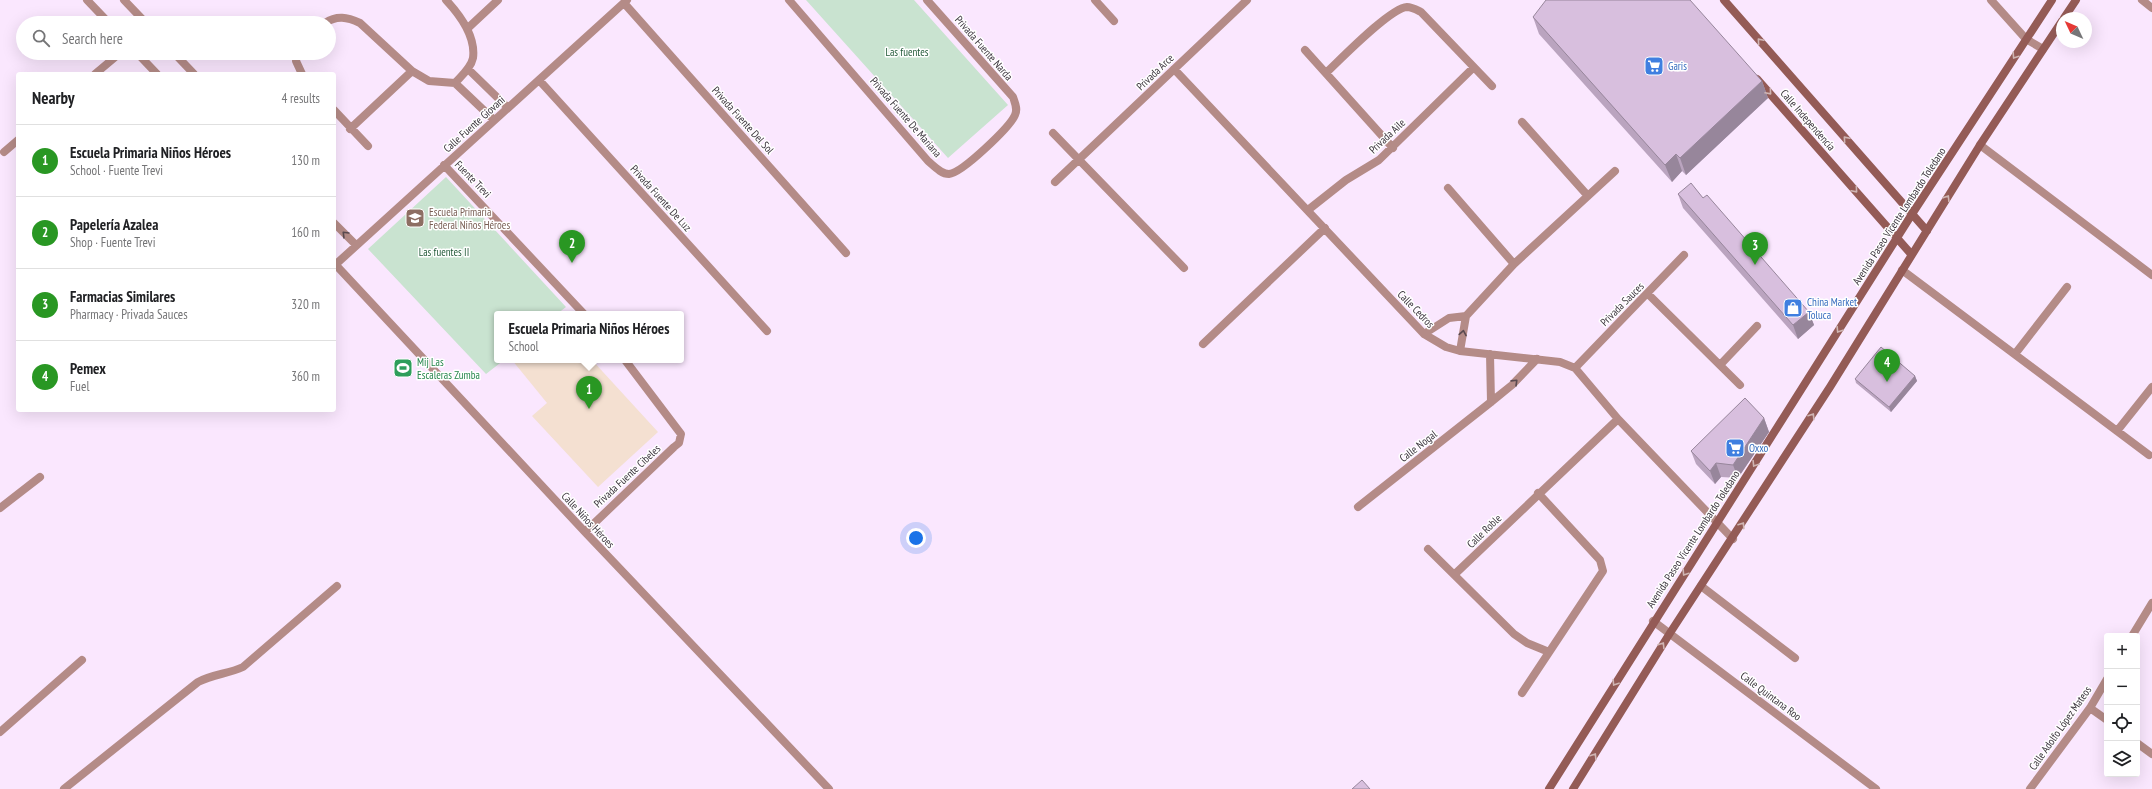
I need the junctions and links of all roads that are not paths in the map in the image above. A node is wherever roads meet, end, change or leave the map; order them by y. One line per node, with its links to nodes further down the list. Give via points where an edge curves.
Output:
1 (87, 0): 17 (street)
2 (124, 0): 18 (street)
3 (446, 0): 21 (street)
4 (498, 0): 21 (street)
5 (789, 0): 45 (street, Privada Fuente De Mariana, via 928,161 940,171 949,174 970,161 1011,122)
6 (927, 0): 45 (street, Privada Fuente Narda, via 1013,97)
7 (1095, 0): 20 (street)
8 (1247, 0): 32 (street, Privada Arce)
9 (1724, 0): 62 (main road, Calle Independencia, one-way to 9)
10 (1990, 0): 23 (street)
11 (2052, 0): 23 (main road, Avenida Paseo Vicente Lombardo Toledano)
12 (2076, 0): 16 (main road)
13 (2142, 0): 15 (street)
14 (626, 1): 40 (street, Calle Fuente Giovani); 68 (street, Privada Fuente Del Sol)
15 (2152, 8)
16 (2068, 12)
17 (102, 16)
18 (139, 16)
19 (336, 17): 33 (street, via 360,22)
20 (1114, 21)
21 (468, 28): 31 (street, via 473,59)
22 (2056, 30): 25 (main road)
23 (2026, 39): 25 (street); 62 (main road, Avenida Paseo Vicente Lombardo Toledano, one-way to 62)
24 (1305, 50): 39 (street)
25 (2043, 50): 51 (main road)
26 (112, 60): 35 (street)
27 (144, 60): 36 (street)
28 (181, 60): 37 (street)
29 (296, 60): 38 (street)
30 (1474, 68): 39 (street, via 1421,12 1407,7 1393,12); 42 (street); 53 (street, Privada Aile)
31 (468, 69): 41 (street); 43 (street)
32 (1174, 69): 55 (street, Privada Arce); 61 (street, Calle Cedros)
33 (412, 71): 41 (street, via 428,81); 48 (street)
34 (1751, 71): 66 (main road, Calle Independencia, one-way to 66)
35 (97, 72)
36 (155, 72)
37 (192, 72)
38 (301, 72)
39 (1326, 73): 53 (street)
40 (539, 80): 43 (street, Calle Fuente Giovani); 82 (street, Privada Fuente De Luz)
41 (455, 83): 46 (street)
42 (1492, 86)
43 (508, 108): 46 (street, Calle Fuente Giovani)
44 (336, 112): 48 (street)
45 (1016, 113)
46 (494, 120): 56 (street, Calle Fuente Giovani)
47 (1522, 122): 60 (street)
48 (350, 129): 52 (street)
49 (1053, 133): 55 (street)
50 (16, 142): 54 (street)
51 (1980, 145): 65 (main road, one-way to 51); 76 (street)
52 (368, 146)
53 (1393, 148): 61 (street, Privada Aile)
54 (4, 152)
55 (1080, 160): 58 (street, Privada Arce); 74 (street)
56 (444, 165): 67 (street, Calle Fuente Giovani); 79 (street, Fuente Trevi)
57 (1615, 171): 60 (street)
58 (1055, 182)
59 (1448, 188): 72 (street)
60 (1588, 196): 72 (street)
61 (1308, 210): 64 (street, Calle Cedros)
62 (1912, 214): 65 (main road, Calle Independencia); 66 (main road, Avenida Paseo Vicente Lombardo Toledano)
63 (336, 226): 67 (street, one-way to 63)
64 (1325, 228): 83 (street, Calle Cedros); 84 (street)
65 (1927, 231): 69 (main road)
66 (1897, 238): 69 (main road, Calle Independencia); 102 (main road, Avenida Paseo Vicente Lombardo Toledano, one-way to 102)
67 (356, 245): 71 (street, Calle Fuente Giovani)
68 (846, 253)
69 (1911, 254): 75 (main road)
70 (1684, 255): 78 (street, Privada Sauces)
71 (336, 263)
72 (1514, 264): 80 (street)
73 (336, 265): 103 (street, Calle Niños Héroes)
74 (1184, 268)
75 (1902, 270): 87 (street); 104 (main road, one-way to 75, via 1830,388)
76 (2152, 275)
77 (2067, 286): 87 (street)
78 (1648, 294): 90 (street); 91 (street, Privada Sauces)
79 (581, 311)
80 (1466, 316): 83 (street, via 1450,318); 85 (street, one-way to 80)
81 (1757, 326): 90 (street)
82 (767, 331)
83 (1424, 334): 85 (street, Calle Cedros, via 1440,344)
84 (1203, 344)
85 (1460, 351): 86 (street, Calle Cedros)
86 (1490, 354): 88 (street, Calle Cedros); 94 (street)
87 (2015, 354): 96 (street)
88 (1537, 359): 91 (street, Calle Cedros, via 1560,362); 94 (street, Calle Nogal, one-way to 88)
89 (627, 363): 103 (street, Privada Fuente Cibeles, via 681,434 679,443)
90 (1720, 365): 92 (street)
91 (1576, 368): 95 (street)
92 (1740, 385)
93 (2152, 387): 96 (street)
94 (1491, 402): 100 (street, Calle Nogal)
95 (1618, 419): 99 (street, Calle Roble); 102 (street)
96 (2117, 431): 97 (street)
97 (2148, 455)
98 (40, 476): 101 (street)
99 (1538, 493): 106 (street, Calle Roble); 113 (street, via 1600,560 1603,571)
100 (1358, 507)
101 (0, 508)
102 (1718, 522): 104 (street); 110 (main road, Avenida Paseo Vicente Lombardo Toledano, one-way to 110)
103 (585, 532): 124 (street, Calle Niños Héroes)
104 (1733, 538): 108 (main road)
105 (1428, 549): 106 (street)
106 (1455, 574): 113 (street, via 1514,634 1527,643)
107 (338, 586): 123 (street, via 243,667 233,672 209,675 198,682)
108 (1701, 586): 111 (main road); 114 (street)
109 (2151, 606): 112 (street)
110 (1653, 621): 111 (street, Calle Quintana Roo); 125 (main road, Avenida Paseo Vicente Lombardo Toledano, one-way to 125)
111 (1670, 633): 126 (main road, one-way to 111); 127 (street, Calle Quintana Roo)
112 (2134, 633)
113 (1549, 652): 117 (street)
114 (1795, 658)
115 (82, 660): 120 (street)
116 (2104, 684): 118 (street, Calle Adolfo López Mateos)
117 (1522, 693)
118 (2090, 708): 119 (street); 128 (street, Calle Adolfo López Mateos)
119 (2104, 718)
120 (0, 732)
121 (2140, 744): 122 (street)
122 (2152, 754)
123 (64, 789)
124 (829, 789)
125 (1549, 789)
126 (1573, 789)
127 (1876, 789)
128 (2030, 789)

